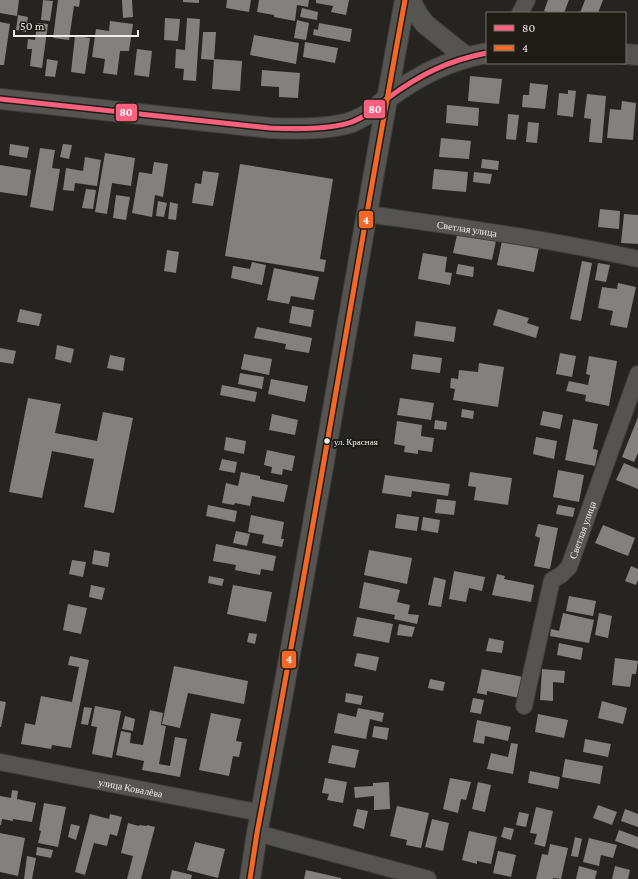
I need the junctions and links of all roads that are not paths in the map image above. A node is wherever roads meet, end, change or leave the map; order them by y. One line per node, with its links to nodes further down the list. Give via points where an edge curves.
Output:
1 (405, 0): 9 (street)
2 (410, 0): 8 (street, via 425,24)
3 (527, 0): 4 (street)
4 (521, 12)
5 (486, 53): 8 (street)
6 (626, 54): 7 (street)
7 (638, 55)
8 (466, 57): 9 (street, via 437,67)
9 (387, 98): 10 (street, via 363,117 352,122 317,128 288,129); 11 (street)
10 (0, 99)
11 (367, 214): 12 (street, Светлая улица, via 526,238); 16 (street)
12 (638, 259)
13 (638, 374): 14 (street, Светлая улица, via 569,567 561,576 552,580)
14 (524, 706)
15 (0, 762): 16 (street, улица Ковалёва)
16 (261, 813): 17 (street)
17 (258, 833): 18 (street); 19 (street)
18 (250, 879)
19 (428, 879)

